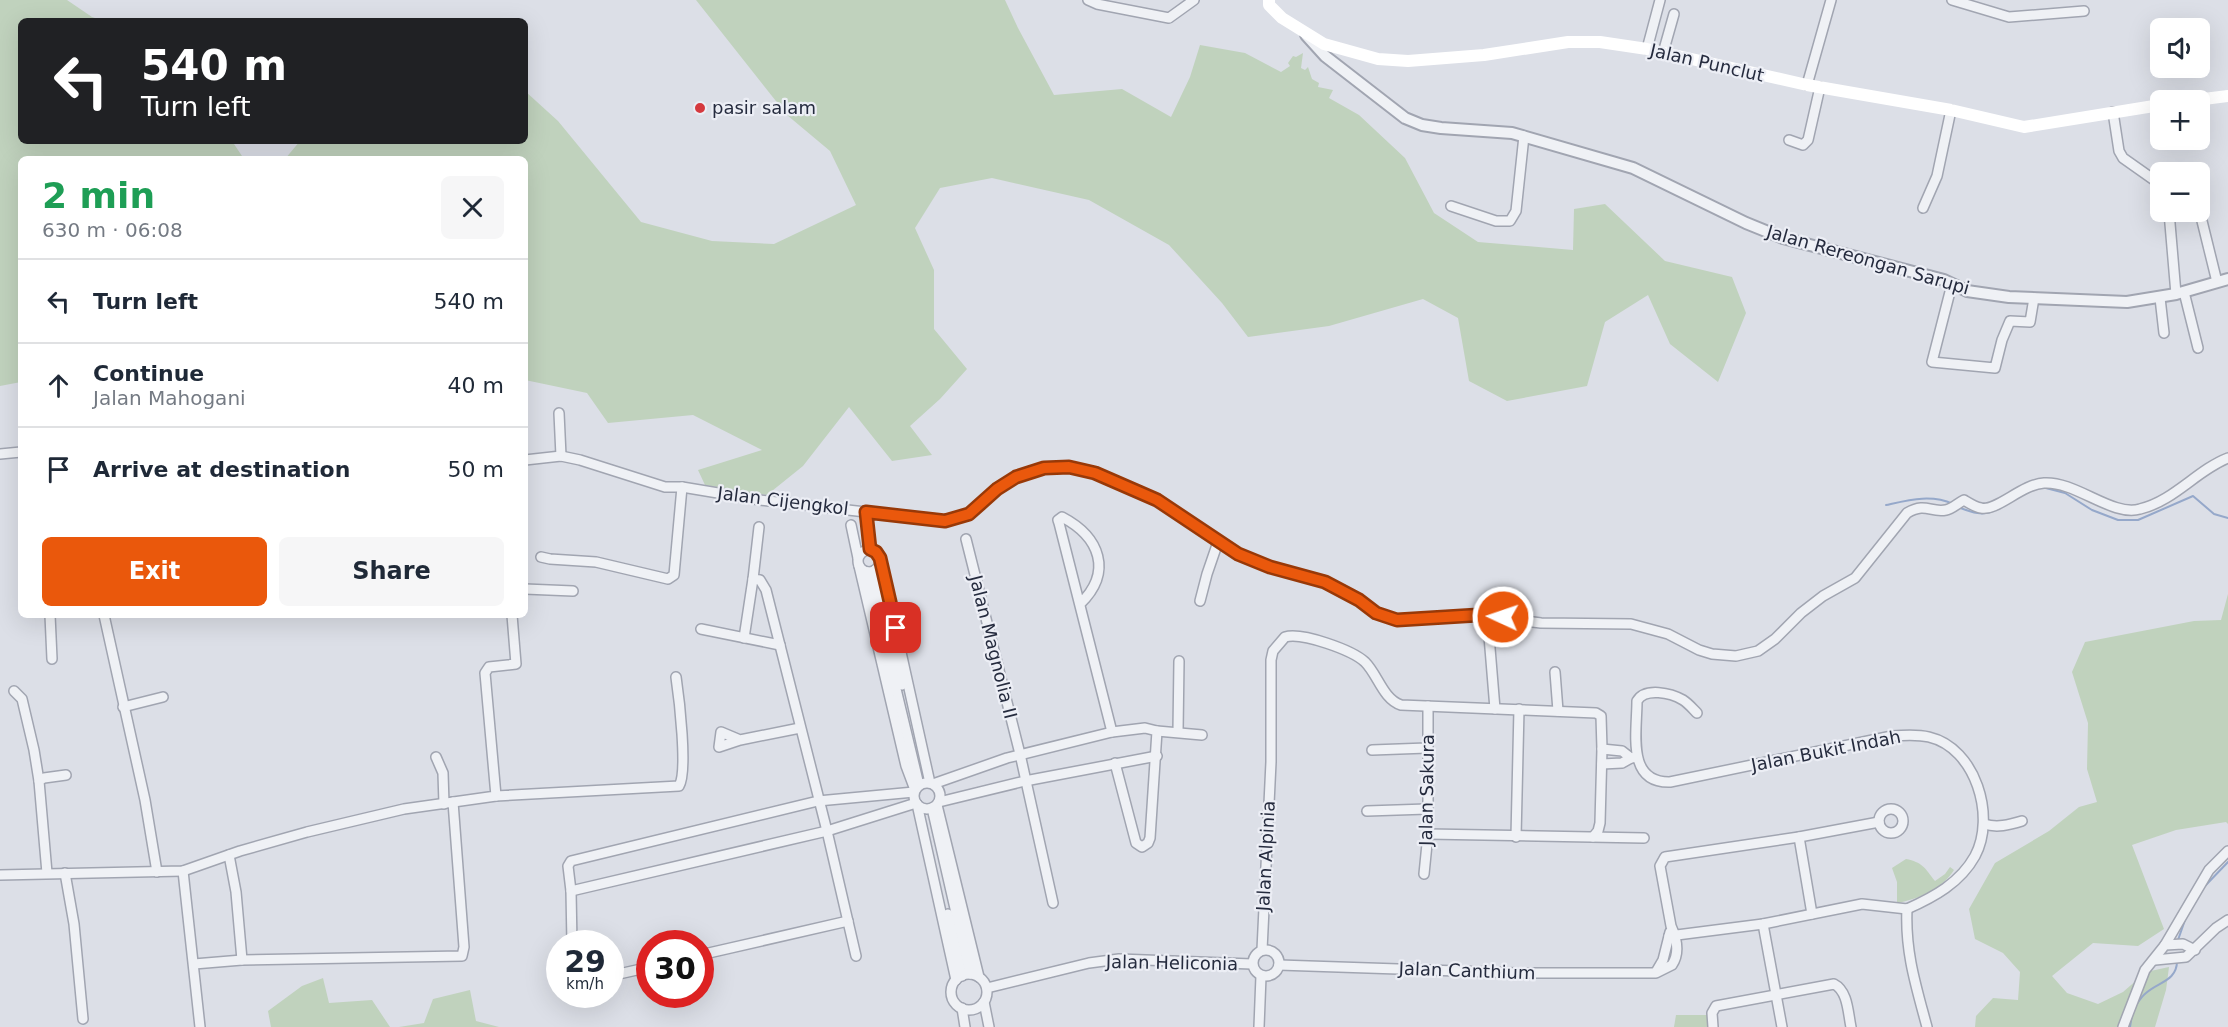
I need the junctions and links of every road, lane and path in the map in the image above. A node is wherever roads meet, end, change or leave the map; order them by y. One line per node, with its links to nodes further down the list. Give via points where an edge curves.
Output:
1 (1088, 0): 2 (street, via 1169,18)
2 (1194, 0)
3 (1660, 0): 10 (street)
4 (1832, 0): 12 (street)
5 (1952, 0): 7 (street, via 2009,17)
6 (1266, 2): 9 (main road, Jalan Punclut)
7 (2084, 11)
8 (1674, 14): 11 (street)
9 (1304, 33): 10 (main road, Jalan Punclut, via 1351,52 1408,61 1484,55 1568,42); 19 (street, Jalan Rereongan Sarupi, via 1325,56 1405,118 1441,128)
10 (1647, 49): 11 (main road, Jalan Punclut)
11 (1663, 53): 12 (main road, Jalan Punclut)
12 (1807, 85): 13 (main road, Jalan Punclut)
13 (1820, 87): 17 (main road, Jalan Punclut); 20 (street, via 1808,140 1803,145)
14 (2228, 96): 15 (main road)
15 (2210, 98)
16 (2150, 106): 18 (main road, Jalan Punclut)
17 (1951, 110): 18 (main road, Jalan Punclut, via 2024,127); 23 (street, via 1937,176)
18 (2113, 112): 21 (street, via 2122,158)
19 (1524, 136): 22 (street, via 1516,211 1510,221 1496,221); 28 (street, Jalan Rereongan Sarupi, via 1633,168 1783,238)
20 (1789, 140)
21 (2150, 177)
22 (1451, 206)
23 (1923, 208)
24 (2170, 222): 29 (street)
25 (2202, 222): 27 (street)
26 (2228, 279): 27 (street, Jalan Rereongan Sarupi)
27 (2217, 282): 29 (street, Jalan Rereongan Sarupi)
28 (1952, 284): 30 (street, Jalan Rereongan Sarupi, via 1967,291); 30 (street, via 1932,362 1995,368 2010,321 2030,322)
29 (2180, 293): 31 (street, Jalan Rereongan Sarupi); 33 (street)
30 (2034, 298): 31 (street, Jalan Rereongan Sarupi, via 2127,302)
31 (2160, 298): 32 (street)
32 (2164, 333)
33 (2198, 348)
34 (559, 413): 37 (street)
35 (18, 452): 36 (street)
36 (0, 454)
37 (561, 456): 39 (street, Jalan Cijengkol); 40 (street, Jalan Cijengkol, via 665,487)
38 (2228, 458): 45 (street, Jalan Cijengkol, via 2140,510 2123,510 2068,486 2047,482 2026,486 1988,508 1964,500 1948,509 1921,507 1907,513 1856,578 1823,596 1758,651 1736,656 1700,651 1668,634 1631,624 1541,623 1478,615 1397,620 1376,613 1325,582 1270,567)
39 (528, 460)
40 (682, 487): 41 (street, Jalan Cijengkol, via 760,501); 47 (street, via 672,578 594,561)
41 (866, 512): 45 (street, Jalan Cijengkol, via 945,521 969,514 1016,477 1044,468 1069,467 1095,473 1157,500); 46 (street)
42 (851, 525): 48 (street)
43 (759, 527): 50 (street)
44 (966, 539): 83 (street, Jalan Magnolia II)
45 (1218, 543): 53 (street)
46 (870, 549): 48 (street, via 863,552); 49 (street, via 878,554)
47 (541, 557)
48 (859, 562): 49 (street); 92 (street, via 906,766)
49 (875, 568): 92 (street); 92 (street)
50 (753, 579): 60 (street); 61 (street, via 760,580 766,590)
51 (528, 589): 52 (street)
52 (573, 591)
53 (1200, 601)
54 (1080, 604): 54 (street, via 1058,520 1062,517 1086,533 1098,554 1094,586); 77 (street)
55 (50, 618): 62 (street)
56 (105, 618): 69 (street)
57 (512, 618): 93 (street, via 516,664 489,667 485,673)
58 (701, 629): 60 (street)
59 (1489, 636): 70 (street)
60 (744, 638): 61 (street)
61 (780, 645): 74 (street)
62 (52, 659)
63 (1179, 662): 76 (street)
64 (1555, 672): 72 (street)
65 (676, 677): 93 (street, via 681,716 679,786)
66 (14, 692): 90 (street, via 22,699)
67 (163, 697): 69 (street)
68 (1428, 706): 70 (street); 80 (street, Jalan Sakura); 127 (street, Jalan Alpinia, via 1396,703 1366,663 1323,642 1285,637 1273,651)
69 (123, 707): 111 (street)
70 (1495, 709): 71 (street)
71 (1519, 709): 72 (street); 104 (street)
72 (1558, 711): 81 (street, via 1600,716)
73 (1697, 713): 86 (street, via 1682,699 1647,692 1640,696)
74 (800, 728): 79 (street); 94 (street)
75 (1157, 731): 76 (street); 77 (street, via 1145,728); 84 (street)
76 (1178, 731): 78 (street)
77 (1112, 732): 83 (street)
78 (1202, 735)
79 (740, 740)
80 (1427, 748): 82 (street); 97 (street, Jalan Sakura)
81 (1602, 749): 86 (street, via 1622,751); 88 (street)
82 (1372, 750)
83 (1020, 754): 91 (street, Jalan Magnolia II); 92 (street)
84 (1157, 756): 87 (street); 87 (street, via 1150,838 1142,847 1136,843)
85 (436, 758): 95 (street)
86 (1634, 758): 88 (street); 101 (street, Jalan Bukit Indah, via 1644,774 1657,783 1882,737 1930,737 1950,748 1971,772 1983,807)
87 (1115, 763): 91 (street)
88 (1602, 764): 105 (street, via 1600,823)
89 (66, 775): 90 (street)
90 (39, 781): 112 (street)
91 (1025, 781): 96 (street); 117 (street, Jalan Magnolia II)
92 (923, 786): 94 (street); 96 (street); 96 (street, via 940,792)
93 (496, 796): 95 (street)
94 (818, 801): 102 (street); 116 (street, via 571,861)
95 (448, 803): 109 (street, via 340,824); 130 (street, via 462,956)
96 (927, 805): 102 (street); 136 (street); 136 (street)
97 (1427, 810): 98 (street); 103 (street, Jalan Sakura)
98 (1367, 811)
99 (2022, 821): 101 (street)
100 (1879, 822): 106 (street)
101 (1984, 825): 118 (street, Jalan Bukit Indah, via 1978,851 1960,876 1928,900)
102 (827, 831): 116 (street); 121 (street)
103 (1428, 834): 104 (street); 114 (street, Jalan Sakura)
104 (1516, 837): 105 (street)
105 (1593, 837): 107 (street)
106 (1798, 837): 119 (street); 124 (street, Jalan Canthium, via 1665,857 1660,866)
107 (1644, 838)
108 (2228, 851): 125 (street, via 2209,870)
109 (229, 855): 110 (street); 130 (street)
110 (183, 871): 111 (street); 132 (street)
111 (157, 872): 113 (street)
112 (47, 873): 113 (street); 115 (street)
113 (65, 873): 141 (street)
114 (1424, 874)
115 (0, 875)
116 (571, 891): 123 (street)
117 (1053, 903)
118 (1907, 909): 119 (street, via 1862,904); 149 (street, via 1911,968)
119 (1812, 914): 122 (street)
120 (2228, 920): 126 (street)
121 (848, 921): 128 (street); 129 (street)
122 (1763, 924): 124 (street); 138 (street)
123 (572, 930)
124 (1672, 932): 134 (street, Jalan Canthium, via 1677,955 1674,963 1656,973 1517,973)
125 (2169, 945): 126 (street); 131 (street)
126 (2191, 948): 131 (street, via 2186,957)
127 (1262, 950): 133 (street); 134 (street, via 1274,953)
128 (714, 952)
129 (856, 956)
130 (242, 960): 132 (street)
131 (2155, 960): 150 (street, via 2145,970)
132 (194, 964): 142 (street)
133 (1252, 964): 135 (street); 137 (street, Jalan Heliconia, via 1119,959)
134 (1279, 964): 135 (street, via 1275,973)
135 (1261, 976): 145 (street)
136 (967, 977): 137 (street); 140 (street, via 952,986 957,1005)
137 (987, 988): 139 (street)
138 (1776, 995): 146 (street, via 1716,1006); 147 (street); 148 (street, via 1834,984 1844,992)
139 (984, 1002): 140 (street, via 975,1009); 144 (street)
140 (963, 1008): 143 (street)
141 (84, 1019)
142 (200, 1027)
143 (965, 1027)
144 (990, 1027)
145 (1259, 1027)
146 (1713, 1027)
147 (1782, 1027)
148 (1851, 1027)
149 (1927, 1027)
150 (2122, 1027)

